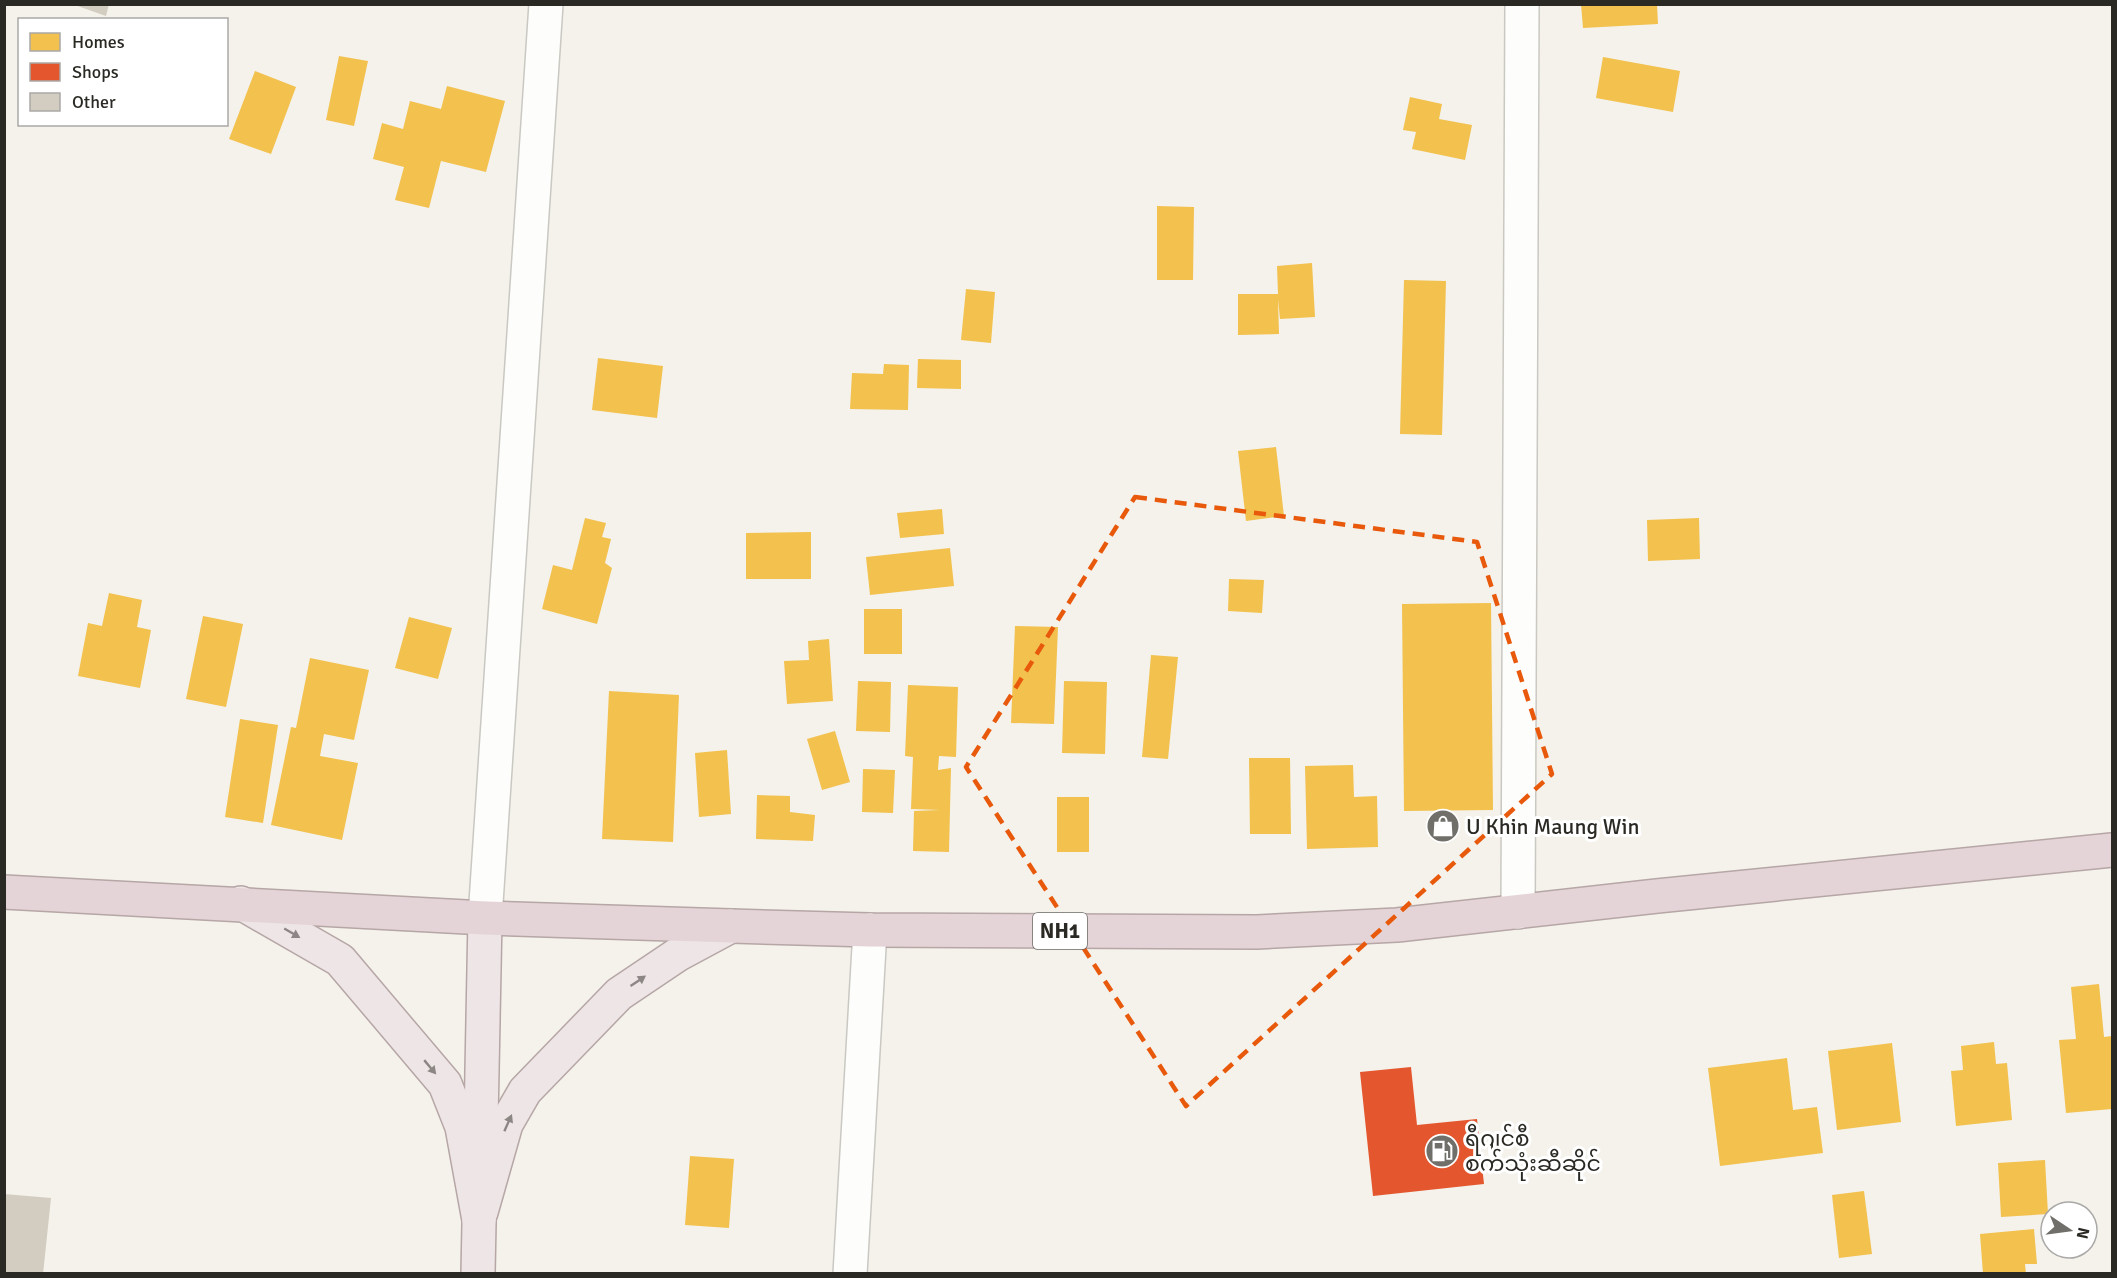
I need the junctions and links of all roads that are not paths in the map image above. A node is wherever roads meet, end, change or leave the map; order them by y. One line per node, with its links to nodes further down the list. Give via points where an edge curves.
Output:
1 (546, 4): 7 (street)
2 (1522, 4): 6 (street)
3 (2112, 850): 6 (highway, NH1)
4 (4, 891): 5 (highway, NH1)
5 (241, 903): 7 (highway, NH1); 10 (main road, one-way to 10, via 340,960 445,1084 462,1127)
6 (1518, 912): 9 (highway, NH1, via 1397,925 1257,932)
7 (485, 918): 8 (highway, NH1); 10 (main road)
8 (731, 926): 9 (highway, NH1); 10 (main road, one-way to 8, via 506,1124 525,1091 619,994 677,955)
9 (870, 930): 12 (street)
10 (479, 1220): 11 (main road)
11 (478, 1274)
12 (850, 1274)

